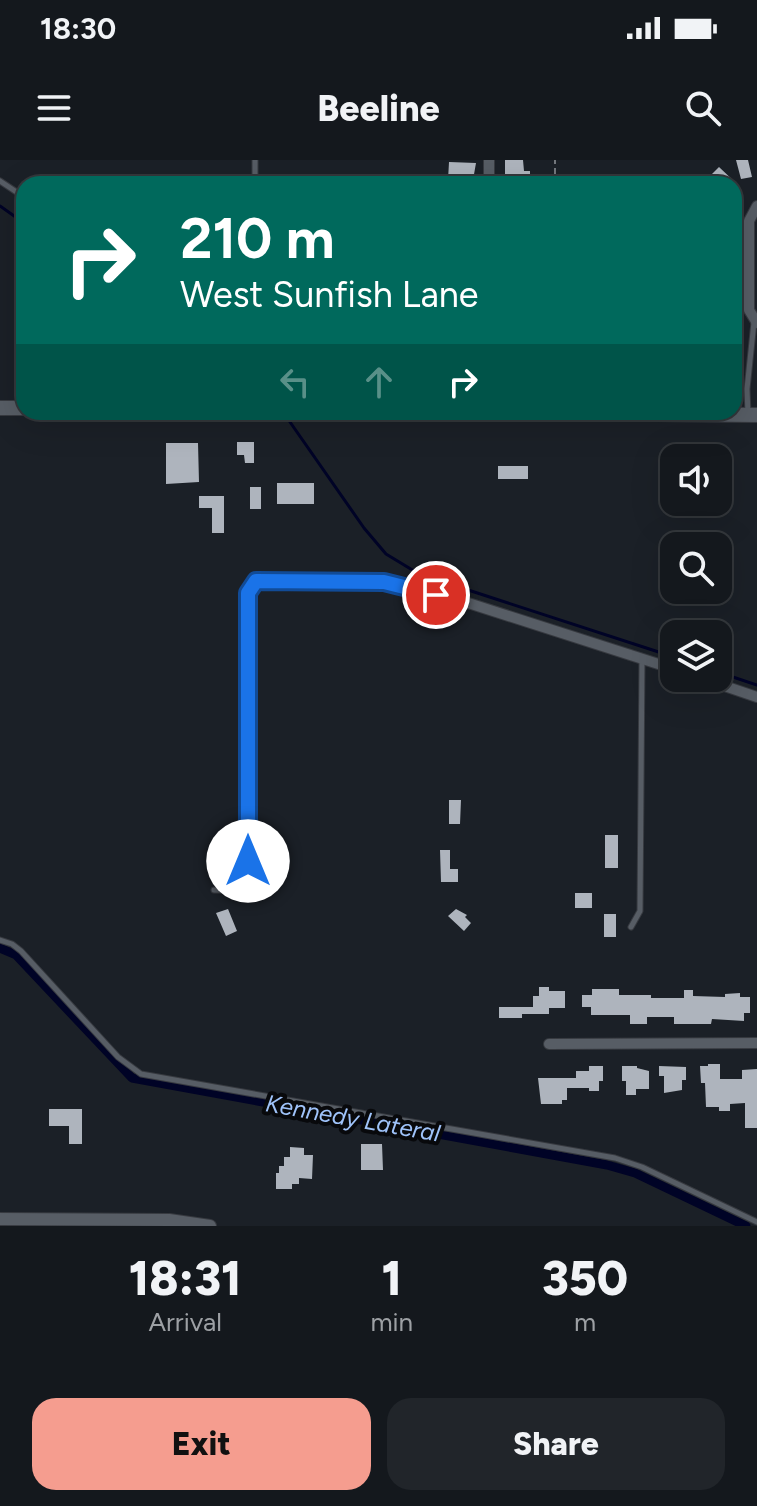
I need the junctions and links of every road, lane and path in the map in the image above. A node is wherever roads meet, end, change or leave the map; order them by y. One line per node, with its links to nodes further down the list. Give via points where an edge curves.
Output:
1 (756, 207): 3 (street, via 749,221)
2 (742, 268): 3 (street)
3 (749, 268): 4 (street, via 749,310)
4 (756, 322): 5 (lane, via 747,389)
5 (752, 415)
6 (642, 658): 7 (street); 10 (street, via 384,582 256,581 248,593); 12 (lane, via 640,911)
7 (660, 664)
8 (732, 689): 9 (street)
9 (757, 697)
10 (248, 844): 11 (lane, via 245,891)
11 (214, 890)
12 (631, 927)
13 (0, 940): 17 (lane, via 21,951 118,1057 141,1074 615,1158)
14 (757, 1043): 15 (street)
15 (549, 1044)
16 (0, 1219): 18 (street, via 169,1220)
17 (757, 1222)
18 (210, 1226)

